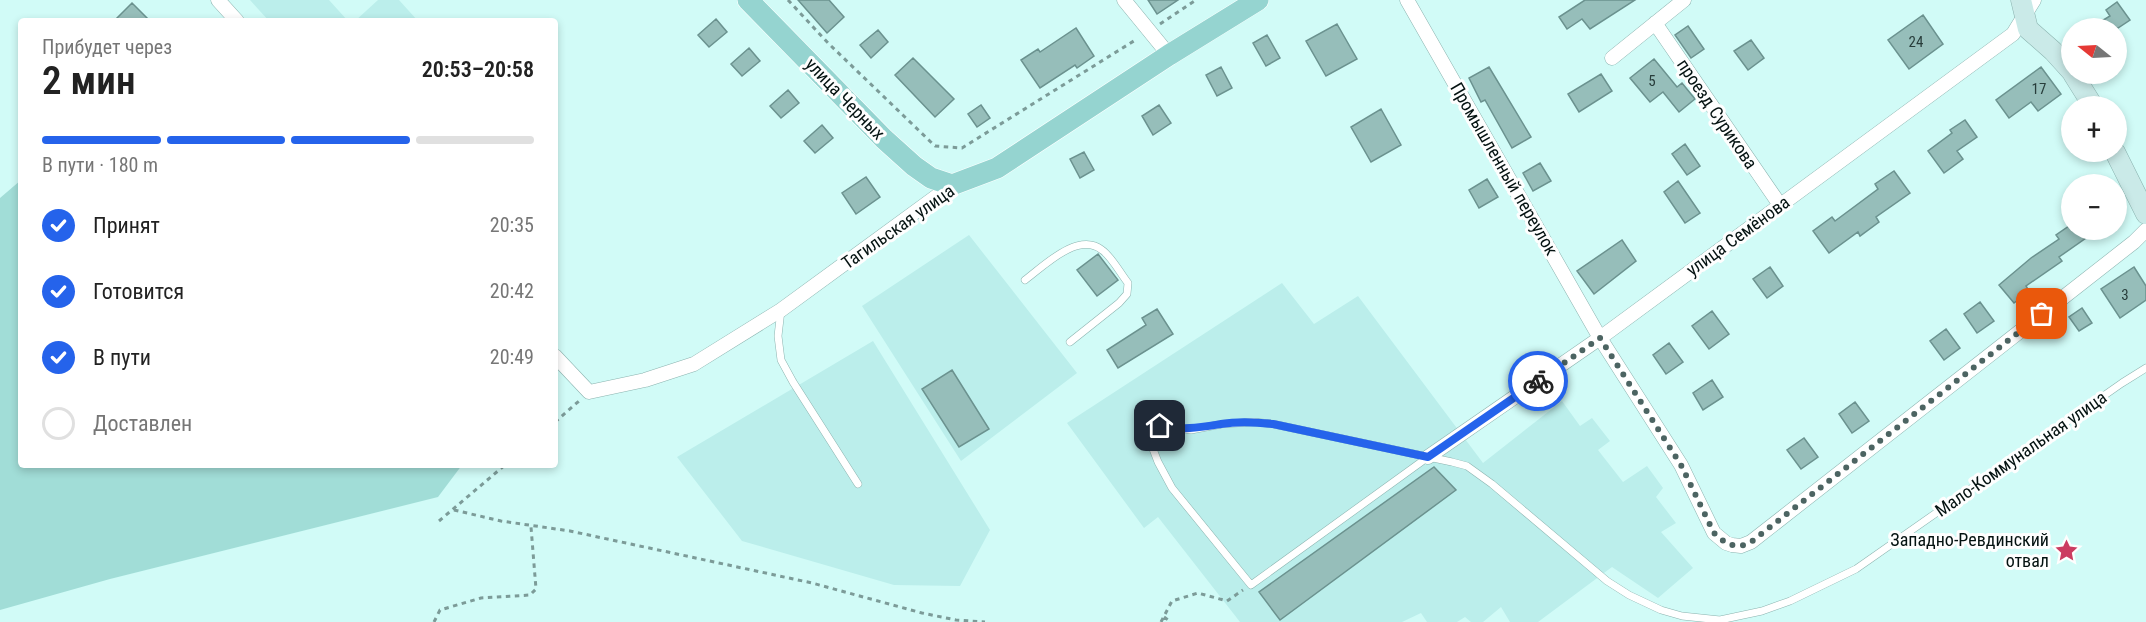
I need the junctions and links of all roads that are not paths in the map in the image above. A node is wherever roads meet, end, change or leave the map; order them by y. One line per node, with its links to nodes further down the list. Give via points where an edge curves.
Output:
1 (218, 0): 8 (street)
2 (748, 0): 14 (main road, улица Черных, via 884,139 931,178)
3 (1124, 0): 10 (street)
4 (1258, 0): 10 (main road, Тагильская улица)
5 (1407, 0): 20 (street, Промышленный переулок)
6 (1684, 0): 9 (street)
7 (2027, 4): 12 (street, via 2028,29); 15 (street, улица Семёнова, via 2013,34)
8 (234, 18)
9 (1655, 23): 11 (street); 15 (street, проезд Сурикова)
10 (1169, 55): 14 (main road, Тагильская улица, via 997,168)
11 (1612, 58)
12 (2061, 60)
13 (2120, 162): 16 (street)
14 (952, 185): 19 (street, Тагильская улица)
15 (1779, 205): 20 (street, улица Семёнова)
16 (2146, 214)
17 (2146, 230): 20 (street, Промышленный переулок, via 1741,546 1726,543 1714,533 1681,465)
18 (1025, 280): 21 (lane, via 1066,250 1084,243 1102,250 1128,283 1127,294 1119,303)
19 (781, 310): 22 (street, Тагильская улица, via 694,364 645,380 589,392); 25 (lane, via 781,360)
20 (1600, 338): 24 (street, улица Семёнова)
21 (1070, 342)
22 (558, 359)
23 (2146, 368): 24 (lane, Мало-Коммунальная улица, via 1856,569 1790,601 1720,620 1682,616 1629,595 1476,472 1467,466)
24 (1428, 457): 24 (lane, Мало-Коммунальная улица, via 1273,424 1222,424 1191,430 1143,423 1172,488 1251,585)
25 (858, 484)

